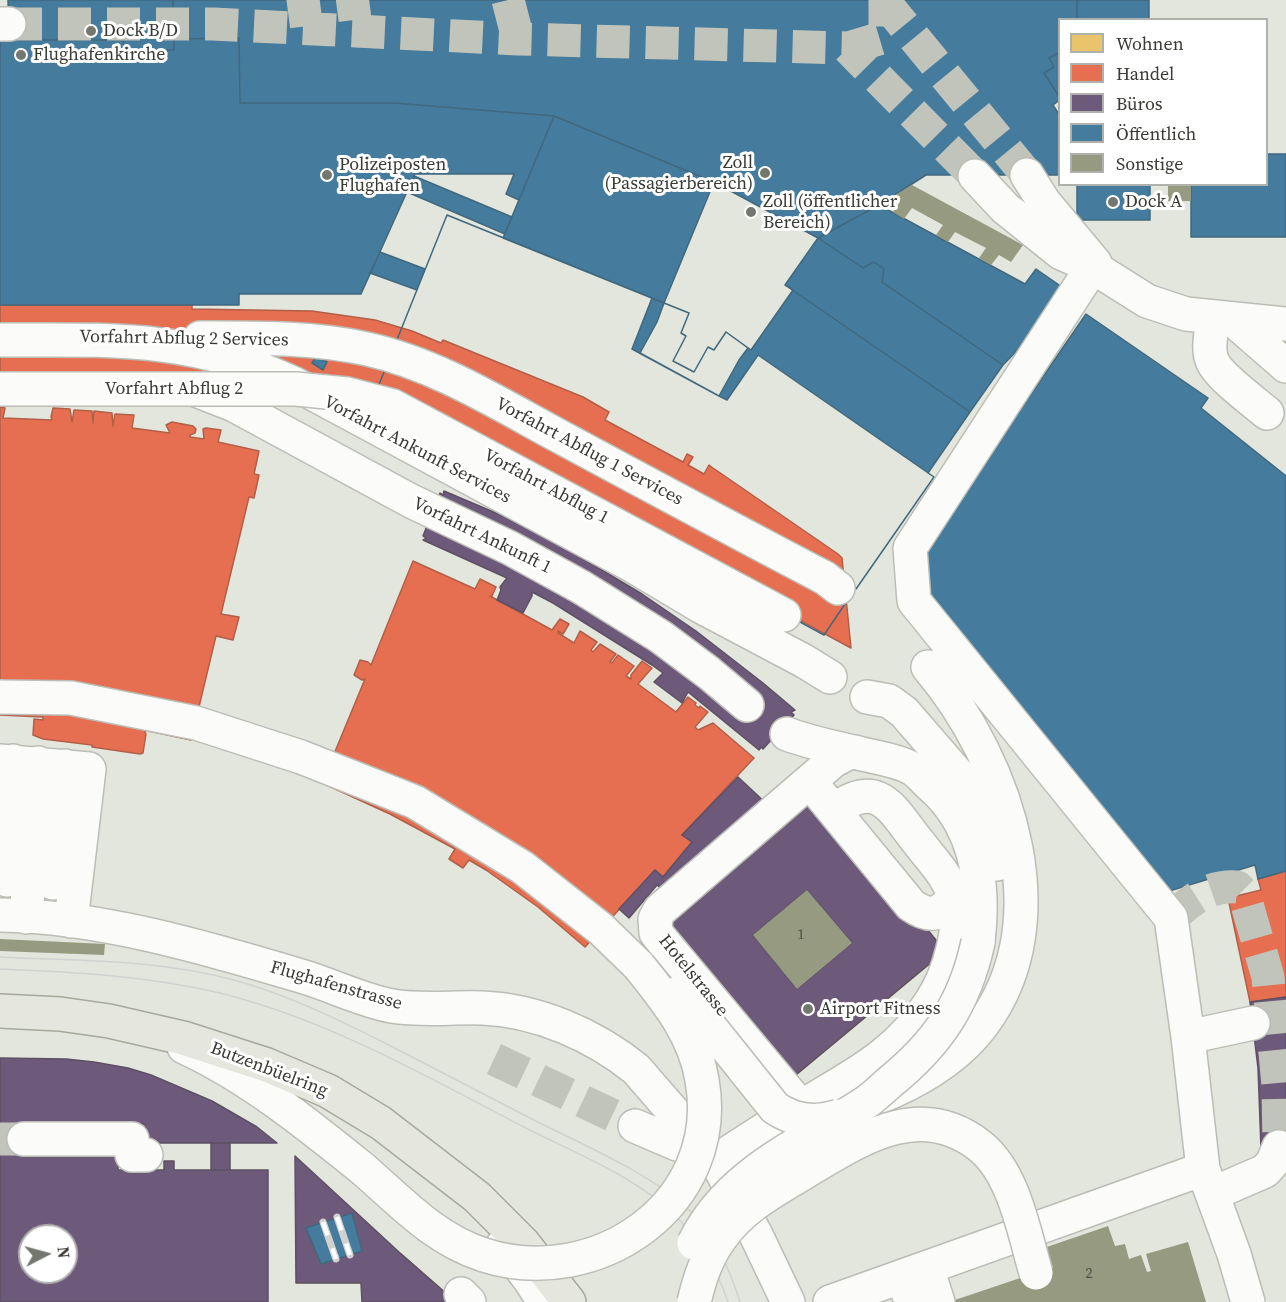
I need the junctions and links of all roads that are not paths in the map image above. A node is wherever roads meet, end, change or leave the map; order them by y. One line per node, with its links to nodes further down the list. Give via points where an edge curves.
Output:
1 (1027, 175): 3 (street)
2 (975, 176): 3 (street, via 1005,208 1061,253)
3 (1094, 265): 4 (street, via 1147,301 1186,314); 33 (street, via 910,548 914,601 1171,918)
4 (1223, 319): 5 (street); 8 (street); 12 (street, via 1210,351 1212,360)
5 (1286, 324)
6 (0, 339): 7 (street, Vorfahrt Abflug 2 Services, via 259,338); 15 (street, Vorfahrt Ankunft Services, via 157,343 213,353 264,370 635,567 739,628)
7 (368, 349): 13 (street, Vorfahrt Abflug 1 Services, via 420,365 467,387 804,567)
8 (1286, 366)
9 (0, 376): 19 (street, Vorfahrt Ankunft 1, via 142,379 220,399 581,587)
10 (0, 389): 11 (street, Vorfahrt Abflug 2, bridge, via 296,389)
11 (347, 394): 14 (street, Vorfahrt Abflug 1, via 393,406)
12 (1267, 413)
13 (835, 593)
14 (784, 615)
15 (824, 667)
16 (928, 667): 36 (street, via 965,718 1002,799 1020,873 1021,919 1005,983 974,1035 921,1077)
17 (0, 697): 29 (street, via 71,698 195,723 301,757 415,802 522,867 601,929)
18 (867, 697): 34 (street, via 889,701 904,712 968,786 991,840 1000,900 998,939 986,971 928,1029)
19 (751, 699)
20 (787, 734): 21 (street)
21 (855, 752): 22 (street); 24 (street, Hotelstrasse, via 841,756)
22 (897, 763): 26 (street); 36 (street, bridge, via 912,769 940,793 966,831 980,885 978,942 970,975 942,1030 920,1057)
23 (41, 764): 28 (street); 28 (street)
24 (809, 781): 25 (street); 35 (street, Hotelstrasse, via 660,910 655,927 656,933)
25 (834, 810): 26 (street, via 857,798 872,797 889,804); 27 (street, via 911,905 924,914 935,914)
26 (901, 817): 27 (street, via 941,871)
27 (954, 896): 34 (street, via 954,945 943,980 911,1029)
28 (30, 917): 41 (street, Flughafenstrasse, via 126,930 241,958 392,1006 484,1008 548,1021 578,1033 628,1063)
29 (639, 966): 31 (street, bridge, via 675,1013 693,1047 703,1081 705,1116 698,1152 671,1202 635,1235 605,1250 565,1261 531,1263 485,1256 455,1244 436,1233 308,1126 238,1077 186,1047); 36 (street, bridge, via 691,1003 774,1108 802,1120 822,1120)
30 (0, 1011): 31 (main road, Butzenbüelring)
31 (109, 1021): 39 (main road, Butzenbüelring, via 183,1038 296,1077 352,1106)
32 (1252, 1023): 33 (street)
33 (1188, 1037): 43 (street)
34 (873, 1064): 35 (street)
35 (801, 1107): 41 (street)
36 (855, 1108): 48 (street, bridge, via 760,1166 722,1202 690,1252 681,1274)
37 (635, 1126): 41 (street, via 677,1144)
38 (24, 1139): 42 (street, via 132,1139 132,1155)
39 (410, 1144): 46 (street, via 498,1238); 47 (main road, Butzenbüelring, via 501,1220)
40 (1279, 1147): 43 (street, via 1265,1170)
41 (706, 1150): 50 (street, Flughafenstrasse, via 756,1235)
42 (146, 1155)
43 (1207, 1182): 44 (street); 53 (street)
44 (1027, 1232): 45 (street); 49 (street, bridge, via 1038,1272 1010,1190 996,1163 979,1145 955,1131 932,1126 909,1125 880,1131 857,1141 748,1209 712,1251 701,1272)
45 (914, 1282): 51 (street); 52 (street)
46 (543, 1302)
47 (568, 1302)
48 (677, 1302)
49 (694, 1302)
50 (788, 1302)
51 (830, 1302)
52 (938, 1302)
53 (1248, 1302)

